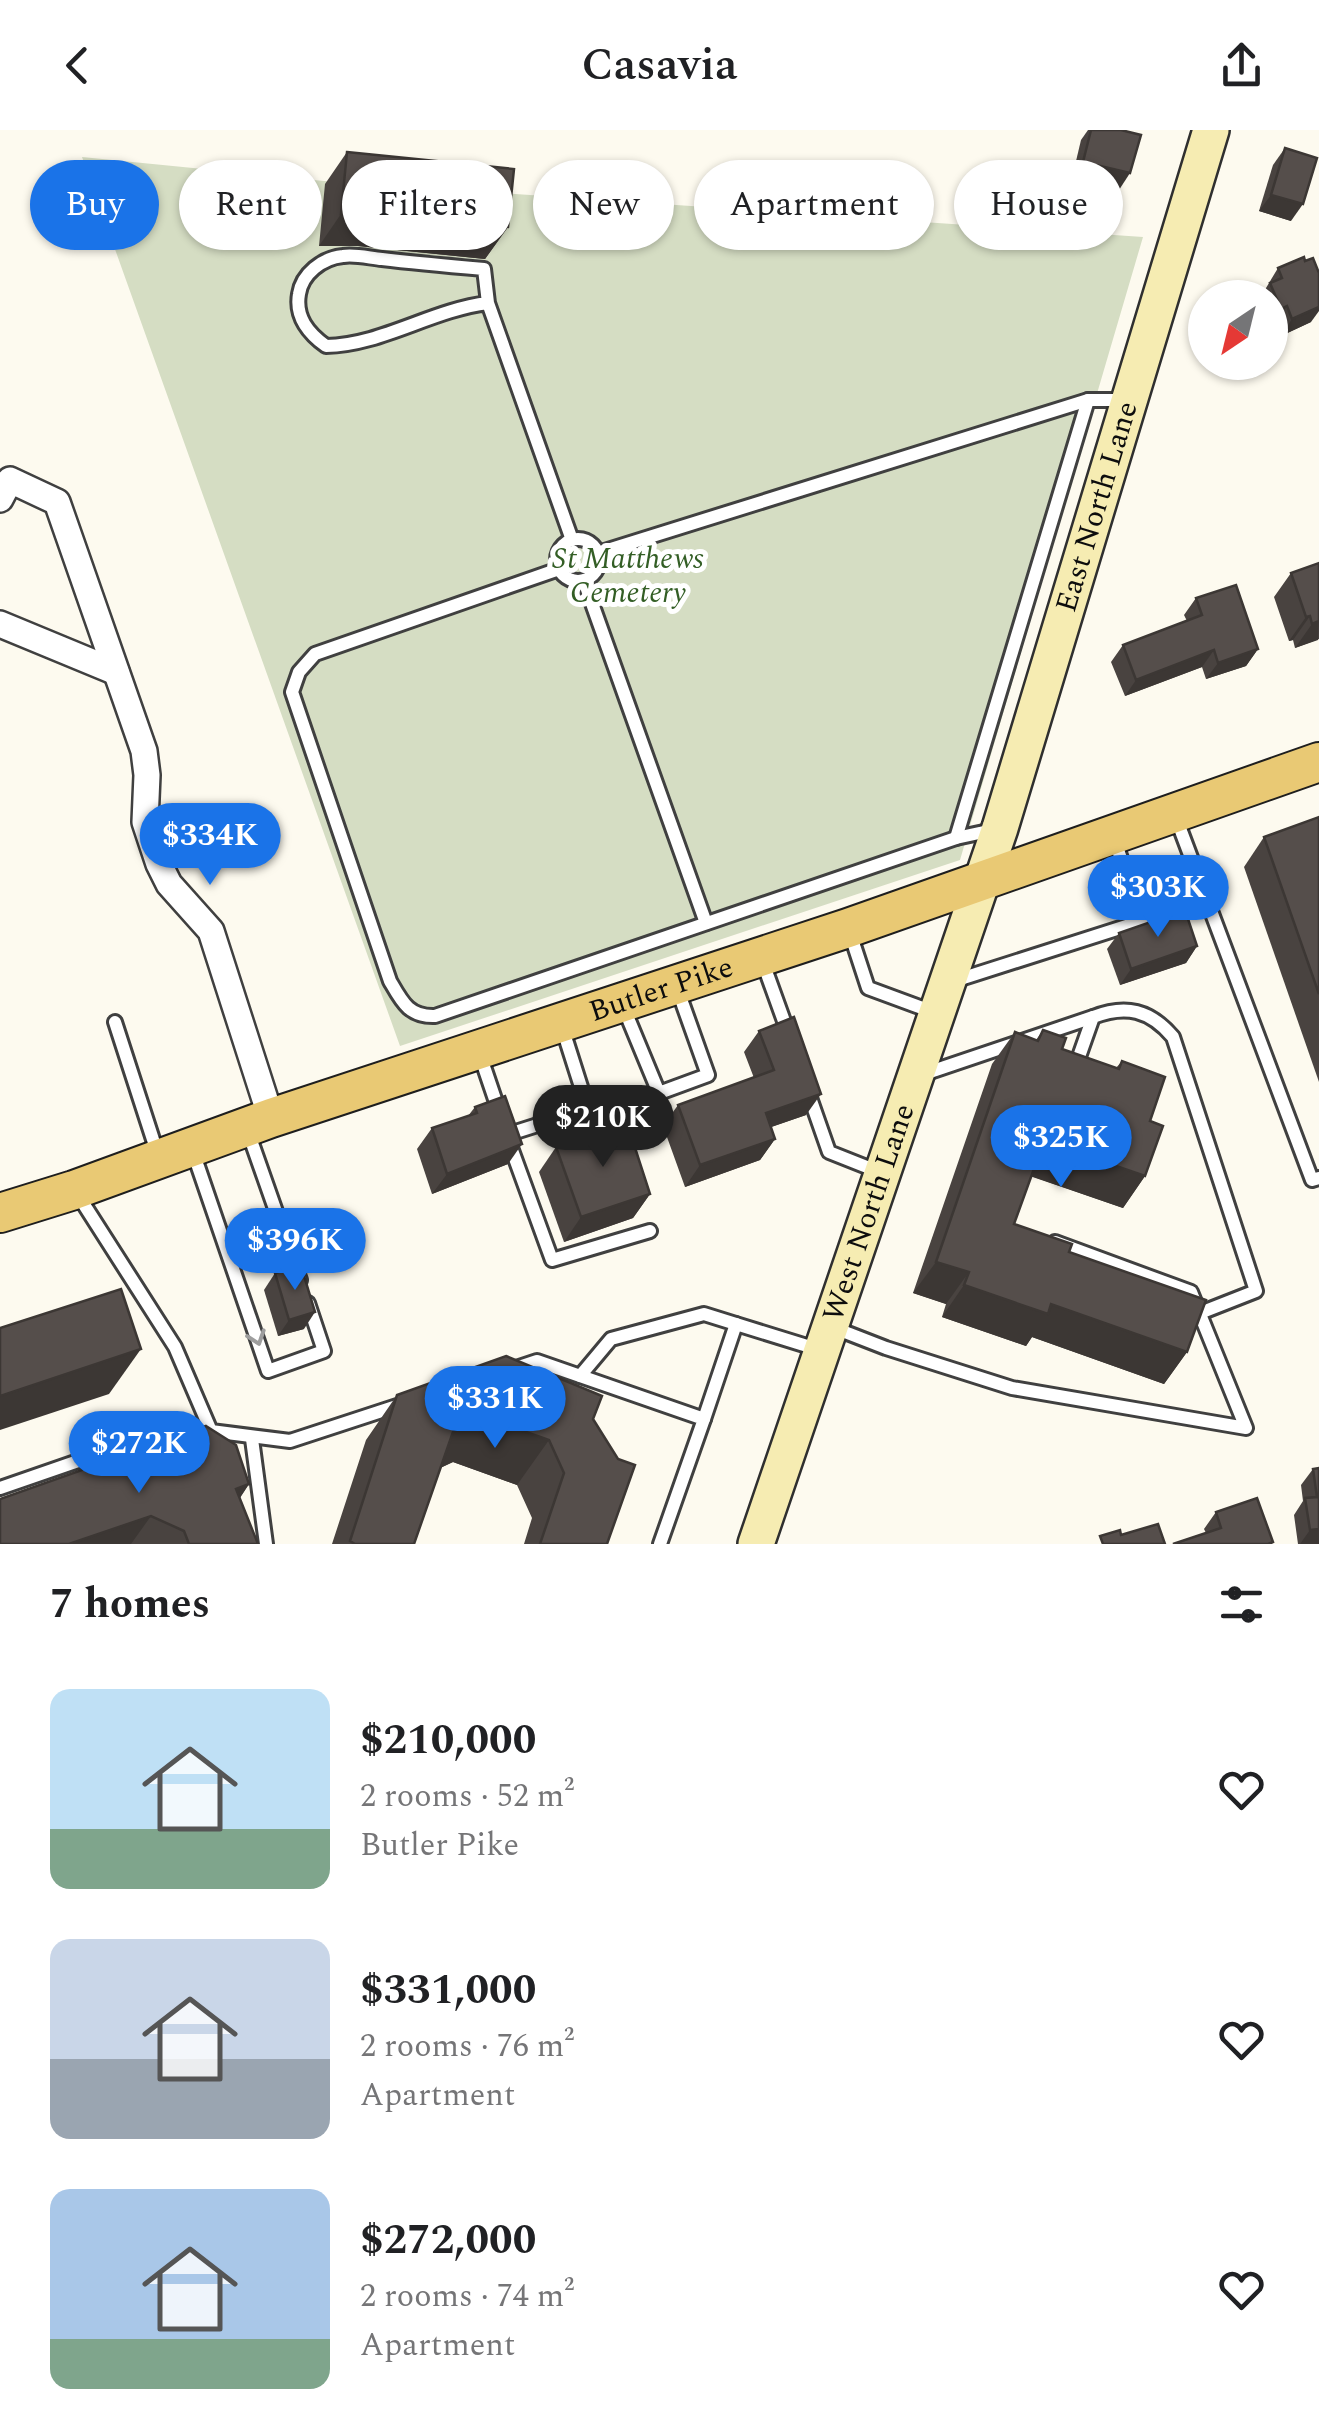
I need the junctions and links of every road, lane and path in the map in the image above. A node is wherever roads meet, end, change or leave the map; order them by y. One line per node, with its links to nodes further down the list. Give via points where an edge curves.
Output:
1 (1212, 130): 4 (street, East North Lane)
2 (488, 303): 2 (lane, via 484,269 342,256 302,280 298,299 304,324 326,346 366,341); 6 (lane)
3 (1088, 400): 4 (lane); 7 (lane); 16 (lane)
4 (1131, 400): 14 (street, East North Lane)
5 (0, 499): 11 (street, via 10,480 57,502)
6 (572, 540): 7 (lane, via 588,541); 8 (lane, via 558,552)
7 (598, 554): 9 (lane, via 597,570)
8 (559, 569): 9 (lane, via 566,578); 18 (lane, via 315,654 299,672 292,692 390,981 406,1008 435,1016)
9 (584, 581): 18 (lane)
10 (0, 624): 11 (street)
11 (116, 672): 32 (street, via 144,752 145,822 169,884 216,940)
12 (1319, 762): 13 (main road, Butler Pike)
13 (1174, 813): 15 (main road, Butler Pike); 36 (lane, via 1312,1180)
14 (1000, 828): 16 (lane); 17 (street, East North Lane)
15 (1113, 836): 17 (main road, Butler Pike); 22 (lane, via 1142,921)
16 (956, 838): 18 (lane)
17 (981, 882): 19 (main road, Butler Pike); 22 (street, West North Lane)
18 (706, 923)
19 (848, 928): 20 (main road, Butler Pike); 22 (lane, via 868,988)
20 (762, 957): 21 (main road, Butler Pike); 28 (lane)
21 (676, 986): 23 (main road, Butler Pike); 23 (lane, via 708,1075 659,1093)
22 (942, 998): 29 (street, West North Lane)
23 (622, 1004): 26 (main road, Butler Pike)
24 (1093, 1016): 29 (lane); 30 (lane); 41 (lane, via 1110,1010 1146,1013 1173,1036 1180,1053 1256,1291)
25 (115, 1022): 34 (lane)
26 (561, 1024): 27 (main road, Butler Pike); 33 (lane, via 588,1109)
27 (479, 1050): 32 (main road, Butler Pike); 33 (lane)
28 (794, 1050)
29 (916, 1077): 35 (street, West North Lane)
30 (1071, 1080)
31 (806, 1084): 35 (lane, via 830,1152)
32 (259, 1122): 34 (main road, Butler Pike); 34 (lane, one-way to 32, via 268,1371 324,1351)
33 (506, 1135): 39 (lane, via 552,1260)
34 (175, 1152): 37 (main road, Butler Pike)
35 (882, 1173): 43 (street, West North Lane)
36 (1319, 1178)
37 (74, 1190): 38 (main road, Butler Pike); 48 (lane, via 175,1347)
38 (0, 1213)
39 (650, 1231)
40 (1043, 1237): 41 (lane, via 1191,1292)
41 (1200, 1313): 43 (lane, via 1246,1428 1012,1388)
42 (736, 1324): 43 (lane); 45 (lane, via 704,1314 611,1339); 47 (lane)
43 (826, 1338): 53 (street, West North Lane)
44 (499, 1373): 45 (lane, via 537,1361)
45 (580, 1376): 47 (lane)
46 (423, 1398): 49 (lane, via 290,1442)
47 (704, 1419): 52 (lane)
48 (211, 1431): 49 (lane); 50 (lane, via 110,1450)
49 (252, 1439): 51 (lane)
50 (0, 1488)
51 (266, 1544)
52 (660, 1544)
53 (756, 1544)

